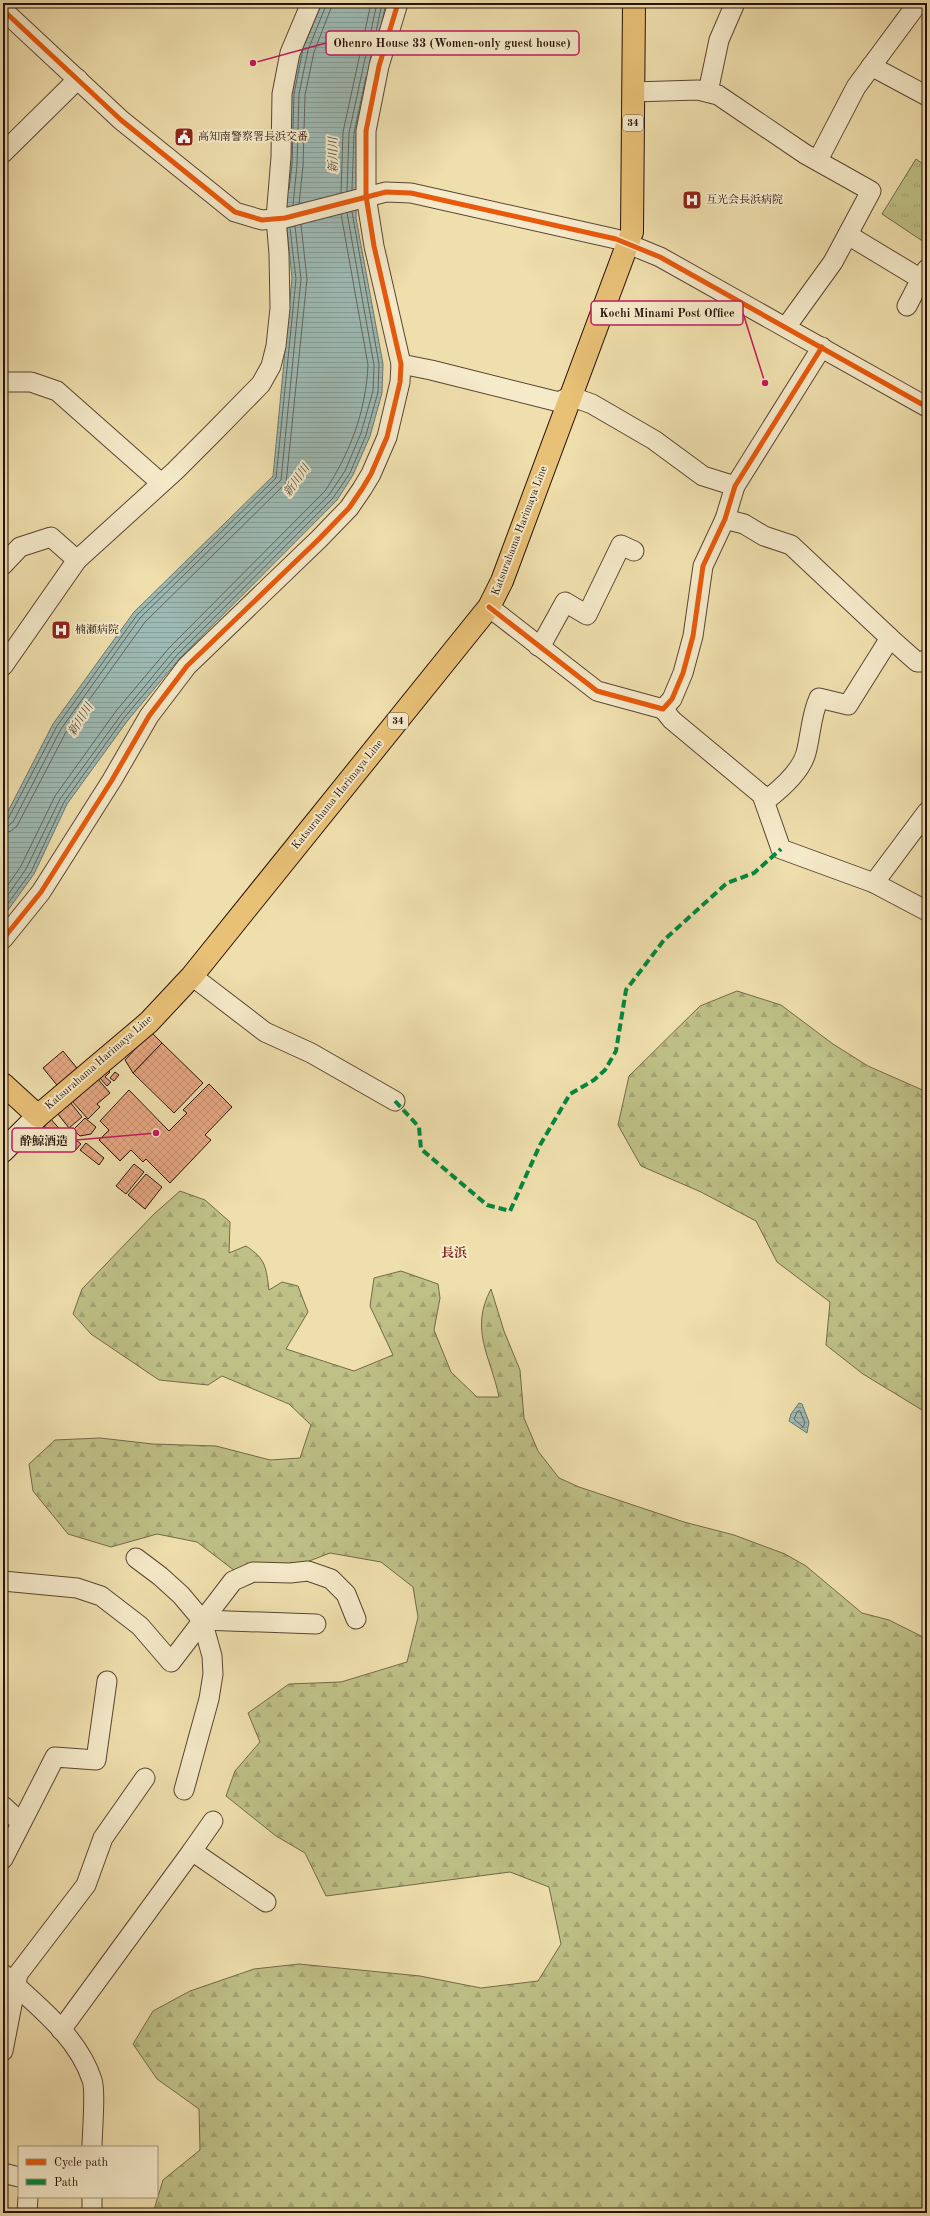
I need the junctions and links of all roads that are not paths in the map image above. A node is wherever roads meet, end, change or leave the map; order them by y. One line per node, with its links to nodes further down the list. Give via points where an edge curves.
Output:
1 (311, 3): 15 (street, via 290,53 282,94)
2 (398, 3): 14 (street, via 379,66 366,130)
3 (634, 3): 9 (main road, Katsurahama Harimaya Line / 34)
4 (735, 3): 10 (street, via 719,40)
5 (918, 3): 7 (street)
6 (3, 10): 8 (street)
7 (871, 66): 11 (street); 13 (street, via 846,102)
8 (78, 78): 12 (street); 15 (street, via 121,120 235,212 262,220)
9 (633, 92): 10 (street); 17 (main road, Katsurahama Harimaya Line / 34, via 633,225)
10 (708, 92): 13 (street, via 718,95 805,154)
11 (927, 96)
12 (3, 153)
13 (818, 160): 16 (street, via 871,191)
14 (363, 198): 15 (street); 17 (street, via 386,192 435,197); 22 (street)
15 (281, 218): 26 (street, via 280,308 271,366 261,384)
16 (848, 235): 18 (street); 20 (street, via 833,262)
17 (628, 243): 20 (street, via 660,257); 24 (main road, Katsurahama Harimaya Line / 34)
18 (924, 274): 19 (street)
19 (907, 306)
20 (786, 328): 21 (street)
21 (822, 347): 25 (street); 27 (street)
22 (401, 364): 24 (street, via 559,402); 42 (street, via 400,382 387,438 371,474 349,508 187,666 149,716 41,892)
23 (3, 382): 26 (street, via 32,382 57,391)
24 (570, 396): 27 (street, via 592,404 654,440 703,476); 32 (main road, Katsurahama Harimaya Line / 34, via 502,581)
25 (927, 407)
26 (161, 484): 30 (street)
27 (735, 486): 28 (street)
28 (725, 519): 33 (street, via 744,524 764,536 791,545); 37 (street, via 703,566 693,636 683,673 672,699)
29 (634, 551): 34 (street, via 621,545 587,615 565,602)
30 (77, 560): 31 (street, via 50,537 20,547); 36 (street)
31 (3, 565)
32 (489, 607): 34 (street); 43 (main road, Katsurahama Harimaya Line / 34)
33 (890, 638): 35 (street, via 917,662); 38 (street, via 848,705 819,698 814,708 806,753 800,766 775,793 768,798)
34 (538, 646): 37 (street, via 597,691)
35 (927, 659)
36 (3, 666)
37 (663, 709): 38 (street, via 672,720)
38 (762, 795): 40 (street, via 781,849)
39 (927, 812): 40 (street)
40 (874, 883): 41 (street)
41 (927, 911)
42 (3, 939)
43 (192, 976): 45 (street, via 265,1032 311,1053); 46 (main road, Katsurahama Harimaya Line / 34, via 149,1022)
44 (3, 1084): 46 (main road, Katsurahama Harimaya Line)
45 (395, 1101)
46 (38, 1116): 47 (main road)
47 (3, 1151)
48 (136, 1558): 51 (street, via 165,1580)
49 (3, 1581): 51 (street, via 77,1588 101,1596 140,1626 171,1662)
50 (356, 1619): 51 (street, via 346,1594 331,1579 308,1571 253,1572 233,1581)
51 (202, 1620): 52 (street); 55 (street, via 212,1656 213,1674)
52 (316, 1624)
53 (107, 1681): 57 (street, via 96,1760 55,1757)
54 (145, 1778): 62 (street, via 103,1838 86,1885 18,1974)
55 (184, 1790)
56 (3, 1806): 57 (street)
57 (22, 1821): 60 (street)
58 (213, 1821): 59 (street)
59 (192, 1851): 61 (street); 63 (street)
60 (3, 1859)
61 (266, 1902)
62 (9, 1980): 63 (street); 64 (street)
63 (61, 2030): 65 (street, via 81,2056 93,2081)
64 (3, 2050)
65 (92, 2146)
66 (3, 2173): 67 (street)
67 (18, 2177)
68 (28, 2198): 70 (street)
69 (92, 2198): 71 (street)
70 (27, 2213)
71 (92, 2213)

